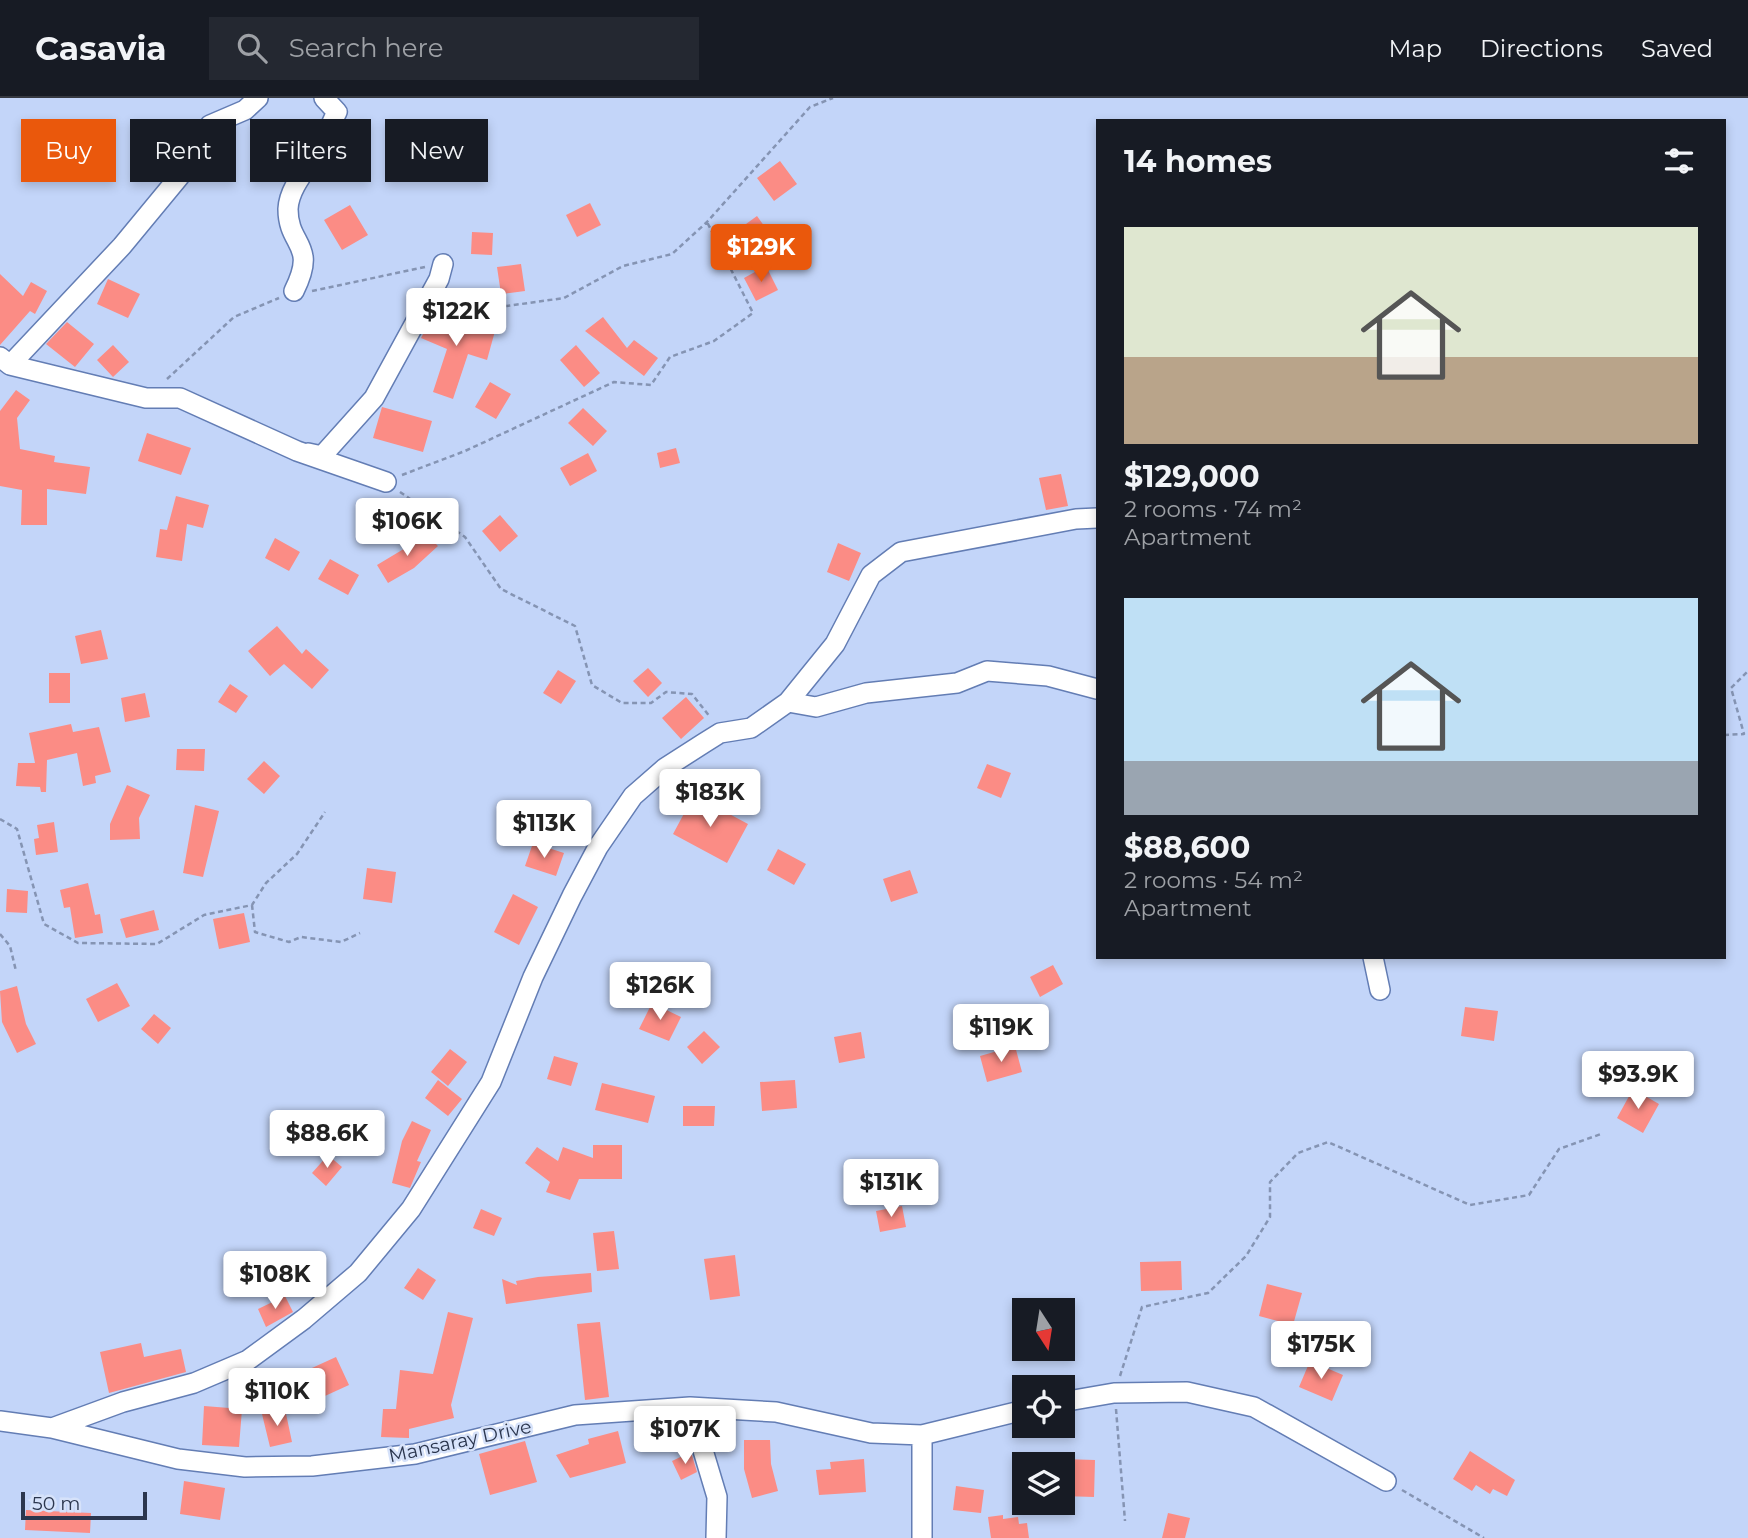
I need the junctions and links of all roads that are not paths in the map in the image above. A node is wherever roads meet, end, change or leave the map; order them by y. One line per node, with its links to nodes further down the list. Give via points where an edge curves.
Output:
1 (258, 98): 5 (street, via 246,110 211,125 179,177 122,246)
2 (324, 98): 4 (street, via 337,112 288,206 305,269)
3 (443, 264): 6 (street, via 374,398 322,456)
4 (294, 291)
5 (5, 361): 6 (street, via 146,398 180,398)
6 (297, 452): 7 (street)
7 (386, 482)
8 (1096, 518): 10 (street, via 901,552 871,575 835,644)
9 (1096, 689): 10 (street, via 1048,676 987,671 957,683 866,693 816,707)
10 (788, 702): 17 (street, via 751,728 720,733 665,768 633,796 598,847 533,977 491,1082 411,1209 358,1273 248,1360 194,1383)
11 (1373, 959): 12 (street)
12 (1380, 990)
13 (1075, 1400): 19 (street, via 1114,1393 1187,1392 1254,1407)
14 (690, 1407): 17 (street, Mansaray Drive, via 575,1415 415,1454 312,1466 245,1467 178,1459); 18 (street, Mansaray Drive, via 776,1412 871,1433); 20 (street, via 717,1497)
15 (1012, 1413): 18 (street, Mansaray Drive)
16 (0, 1421): 17 (street, Mansaray Drive)
17 (52, 1428)
18 (922, 1435): 21 (street)
19 (1385, 1481)
20 (716, 1538)
21 (922, 1538)

